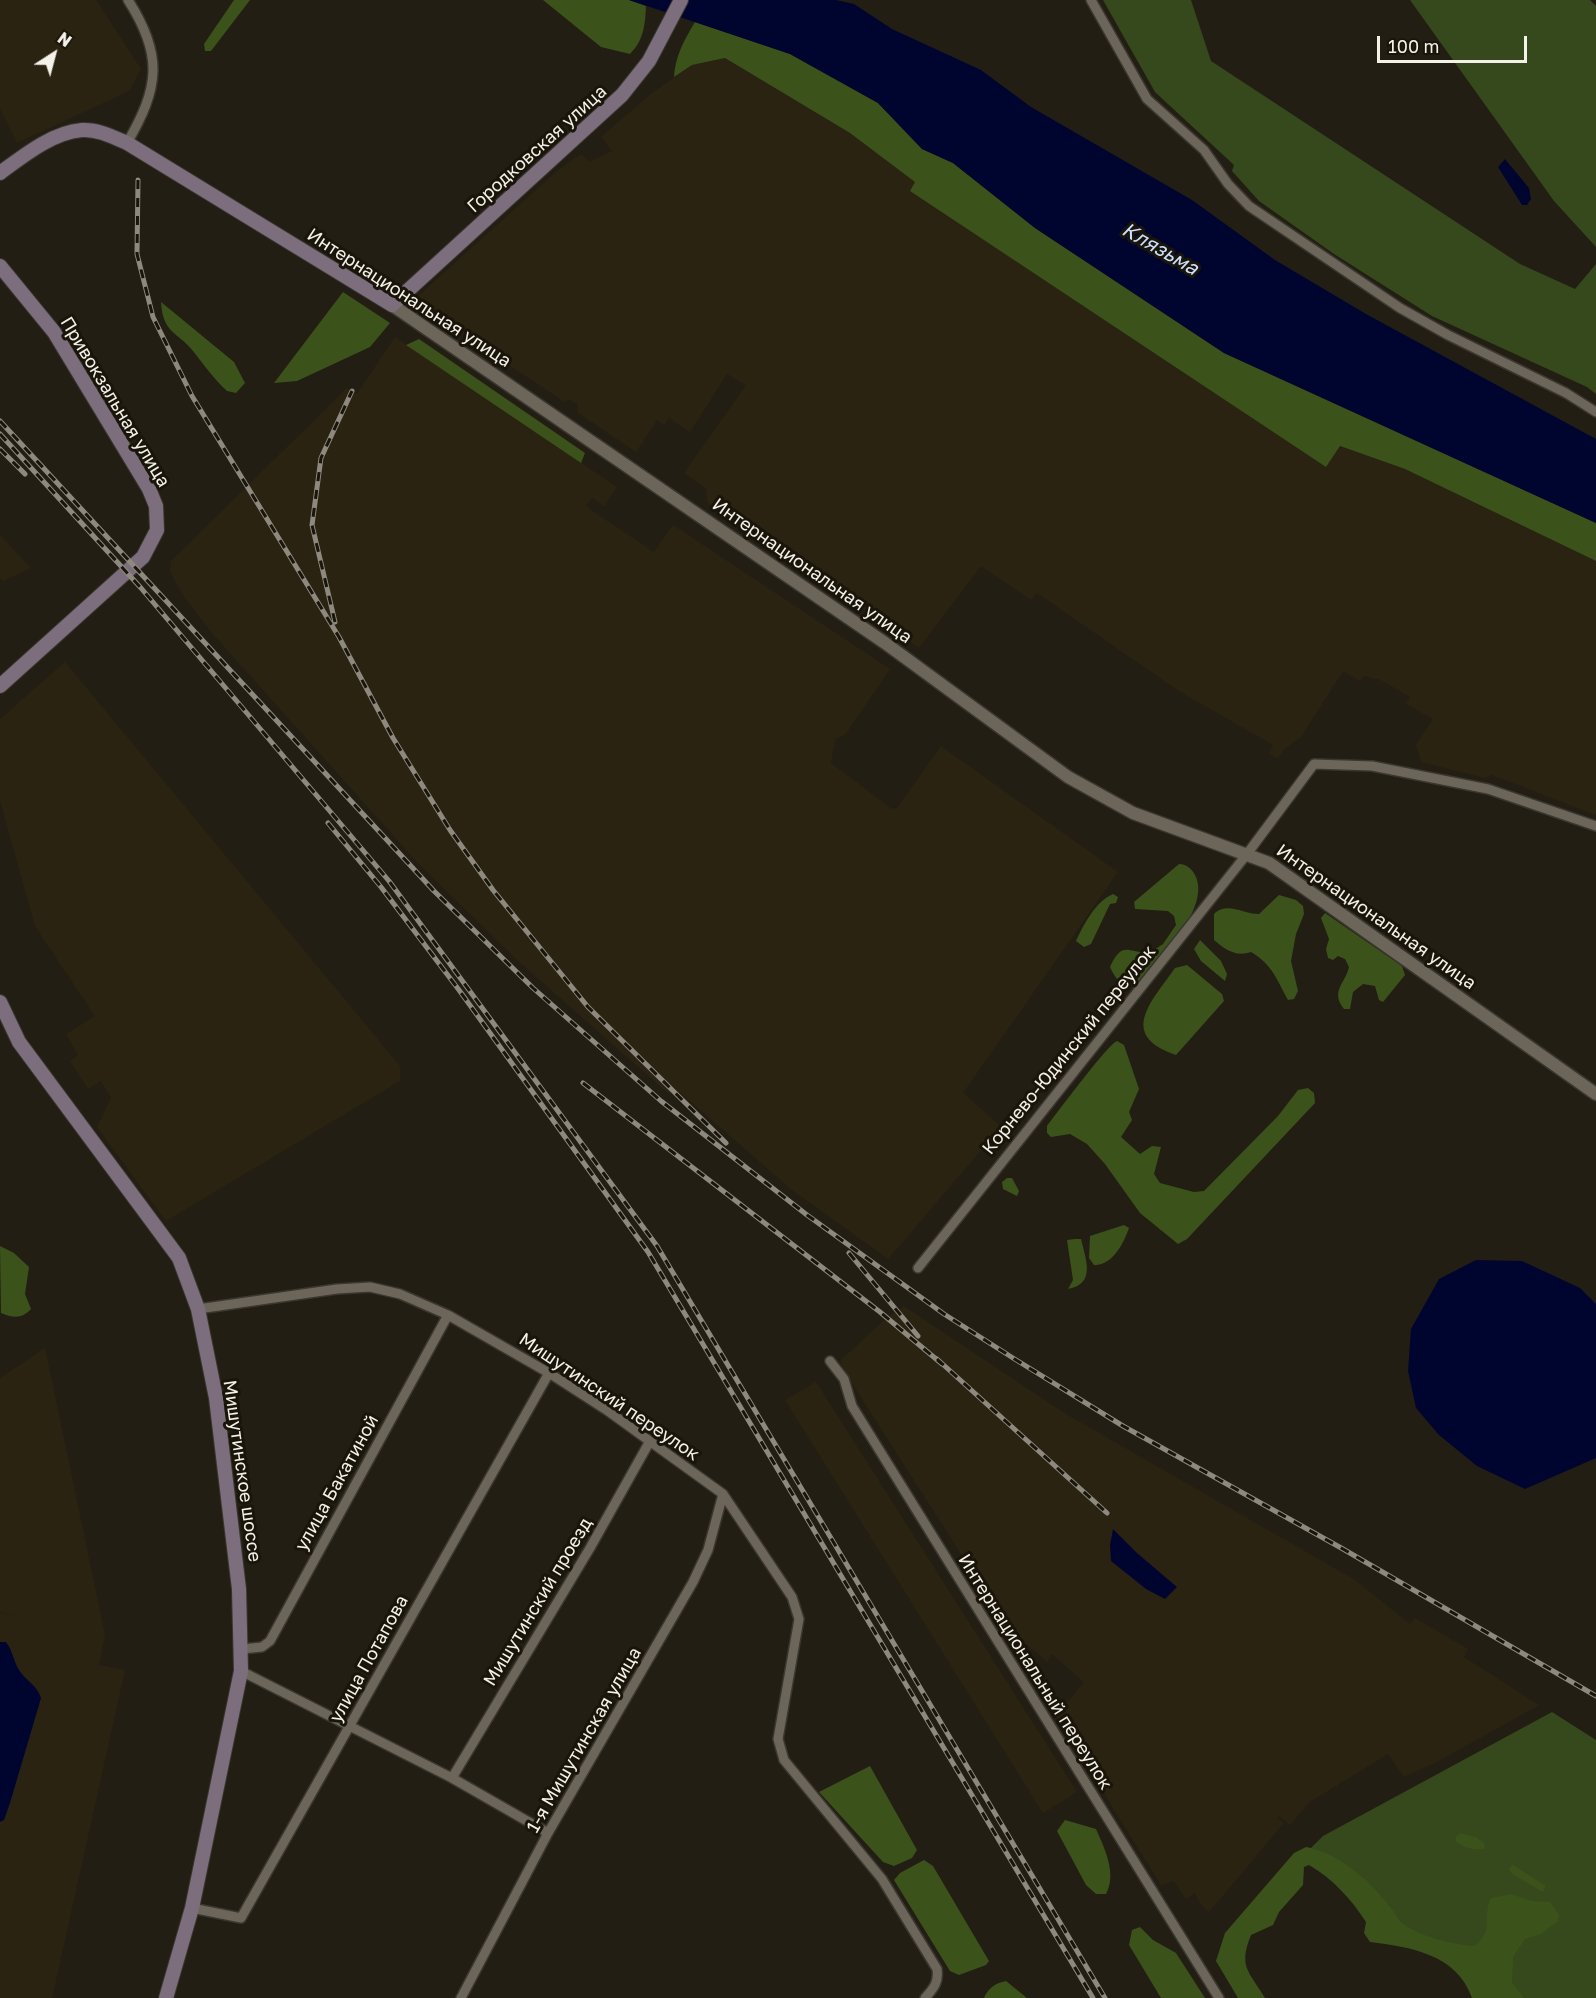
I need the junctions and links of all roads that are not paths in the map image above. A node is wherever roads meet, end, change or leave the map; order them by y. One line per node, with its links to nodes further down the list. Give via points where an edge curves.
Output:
1 (128, 0): 4 (street, via 153,51 154,70 148,104)
2 (681, 0): 7 (main road, Городковская улица, via 640,73 622,94)
3 (1091, 0): 8 (street, via 1147,99 1204,150 1249,206 1400,308)
4 (127, 143): 5 (main road, Интернациональная улица, via 102,132 65,134); 7 (main road, Интернациональная улица)
5 (0, 173)
6 (0, 266): 9 (main road, Привокзальная улица, via 54,332 139,470 156,506 157,530 143,557)
7 (392, 305): 11 (street, Интернациональная улица, via 875,637 1068,777 1133,813)
8 (1596, 412)
9 (0, 686)
10 (1596, 826): 11 (street, Корнево-Юдинский переулок, via 1488,789 1372,766 1319,763 1310,768)
11 (1247, 854): 13 (street, Интернациональная улица, via 1269,863); 14 (street, Корнево-Юдинский переулок)
12 (0, 1002): 15 (main road, Мишутинское шоссе, via 19,1042 171,1243 187,1274)
13 (1596, 1094)
14 (918, 1268)
15 (198, 1309): 16 (street, Мишутинский переулок, via 337,1288 370,1287 400,1294); 21 (main road, Мишутинское шоссе, via 216,1398 239,1589)
16 (448, 1315): 18 (street, Мишутинский переулок); 21 (street, улица Бакатиной, via 270,1641 262,1647)
17 (830, 1361): 30 (street, Интернациональный переулок, via 844,1379 852,1406 864,1426)
18 (549, 1372): 19 (street, Мишутинский переулок); 23 (street, улица Потапова)
19 (650, 1441): 20 (street, Мишутинский переулок); 24 (street, Мишутинский проезд)
20 (723, 1494): 25 (street, 1-я Мишутинская улица, via 708,1550 693,1582); 29 (street, via 792,1597 799,1619 779,1749 882,1879 937,1969 939,1978)
21 (242, 1649): 22 (main road, Мишутинское шоссе)
22 (241, 1671): 23 (street); 26 (main road, Мишутинское шоссе)
23 (350, 1726): 24 (street); 26 (street, улица Потапова, via 241,1918)
24 (452, 1778): 25 (street)
25 (548, 1833): 28 (street, 1-я Мишутинская улица)
26 (192, 1908): 27 (main road, Мишутинское шоссе)
27 (166, 1998)
28 (461, 1998)
29 (925, 1998)
30 (1219, 1998)

